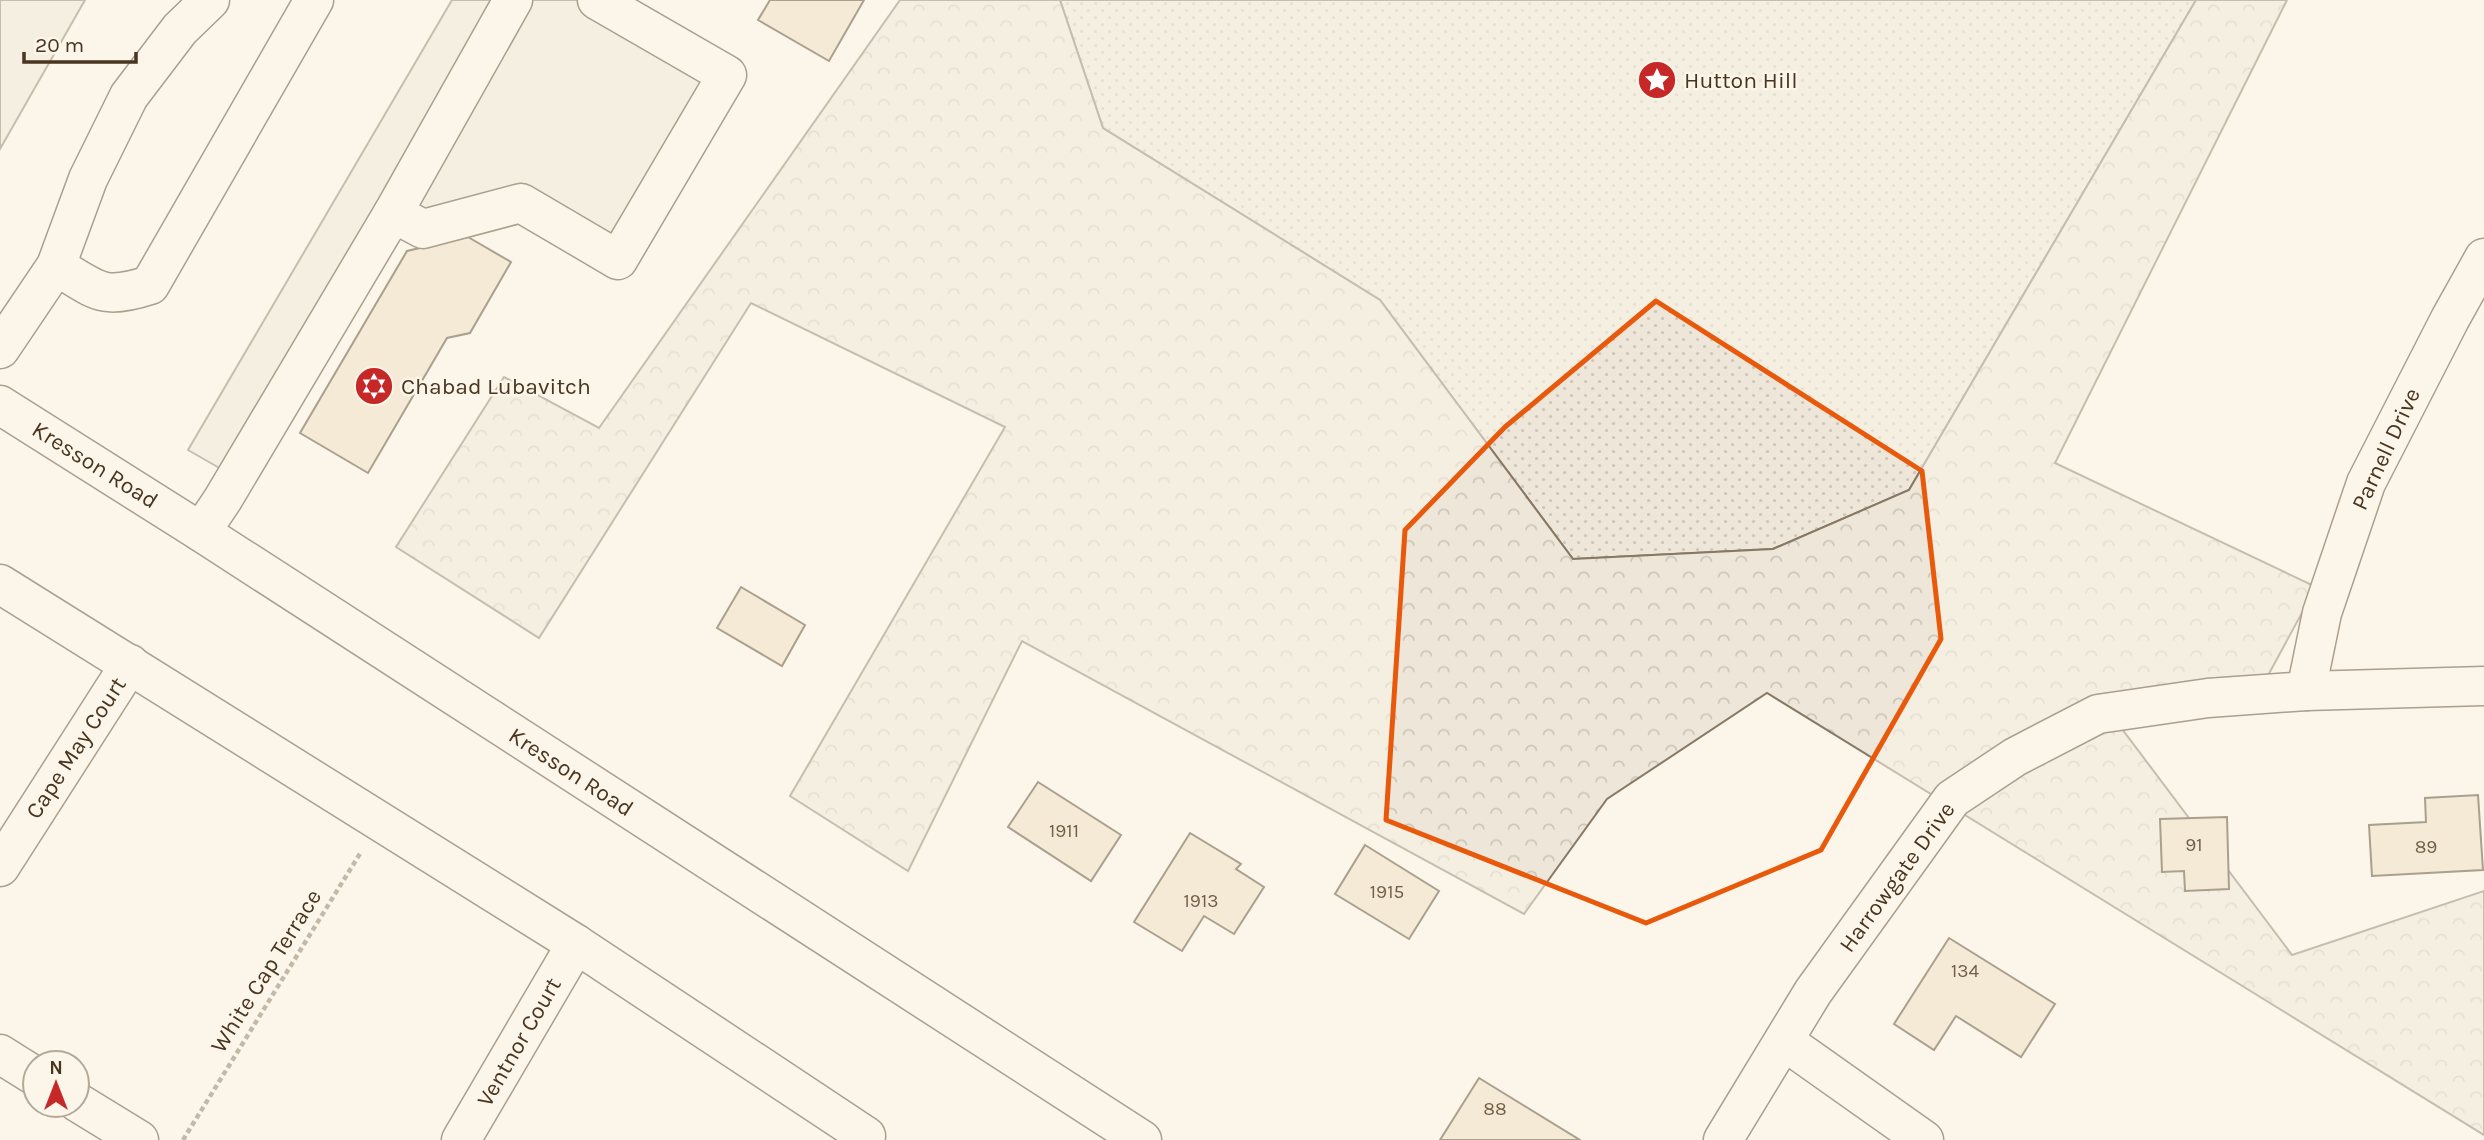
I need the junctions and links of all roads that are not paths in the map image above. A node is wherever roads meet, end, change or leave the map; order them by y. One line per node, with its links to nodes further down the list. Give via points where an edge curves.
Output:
1 (210, 0): 7 (street, via 180,29 129,96 88,179)
2 (314, 0): 7 (street, via 150,285 103,293)
3 (513, 0): 5 (street)
4 (597, 0): 5 (street, via 727,75 618,260 521,203 423,229)
5 (393, 213): 10 (street)
6 (2484, 258): 14 (street, Parnell Drive, via 2366,483 2322,613)
7 (56, 266): 8 (street)
8 (0, 349)
9 (0, 405): 10 (street, Kresson Road)
10 (201, 532): 24 (street, Kresson Road)
11 (0, 584): 12 (street)
12 (130, 664): 15 (street, Cape May Court); 16 (street)
13 (2484, 686): 14 (street, Harrowgate Drive)
14 (2306, 691): 17 (street, Harrowgate Drive, via 2208,698 2098,714 2015,757 1952,799 1813,992)
15 (0, 867)
16 (576, 944): 21 (street); 23 (street, Ventnor Court)
17 (1784, 1041): 25 (street, Harrowgate Drive); 26 (street)
18 (0, 1054): 19 (street)
19 (21, 1067)
20 (91, 1111): 22 (street)
21 (866, 1136)
22 (139, 1140)
23 (461, 1140)
24 (1142, 1140)
25 (1723, 1140)
26 (1924, 1140)

